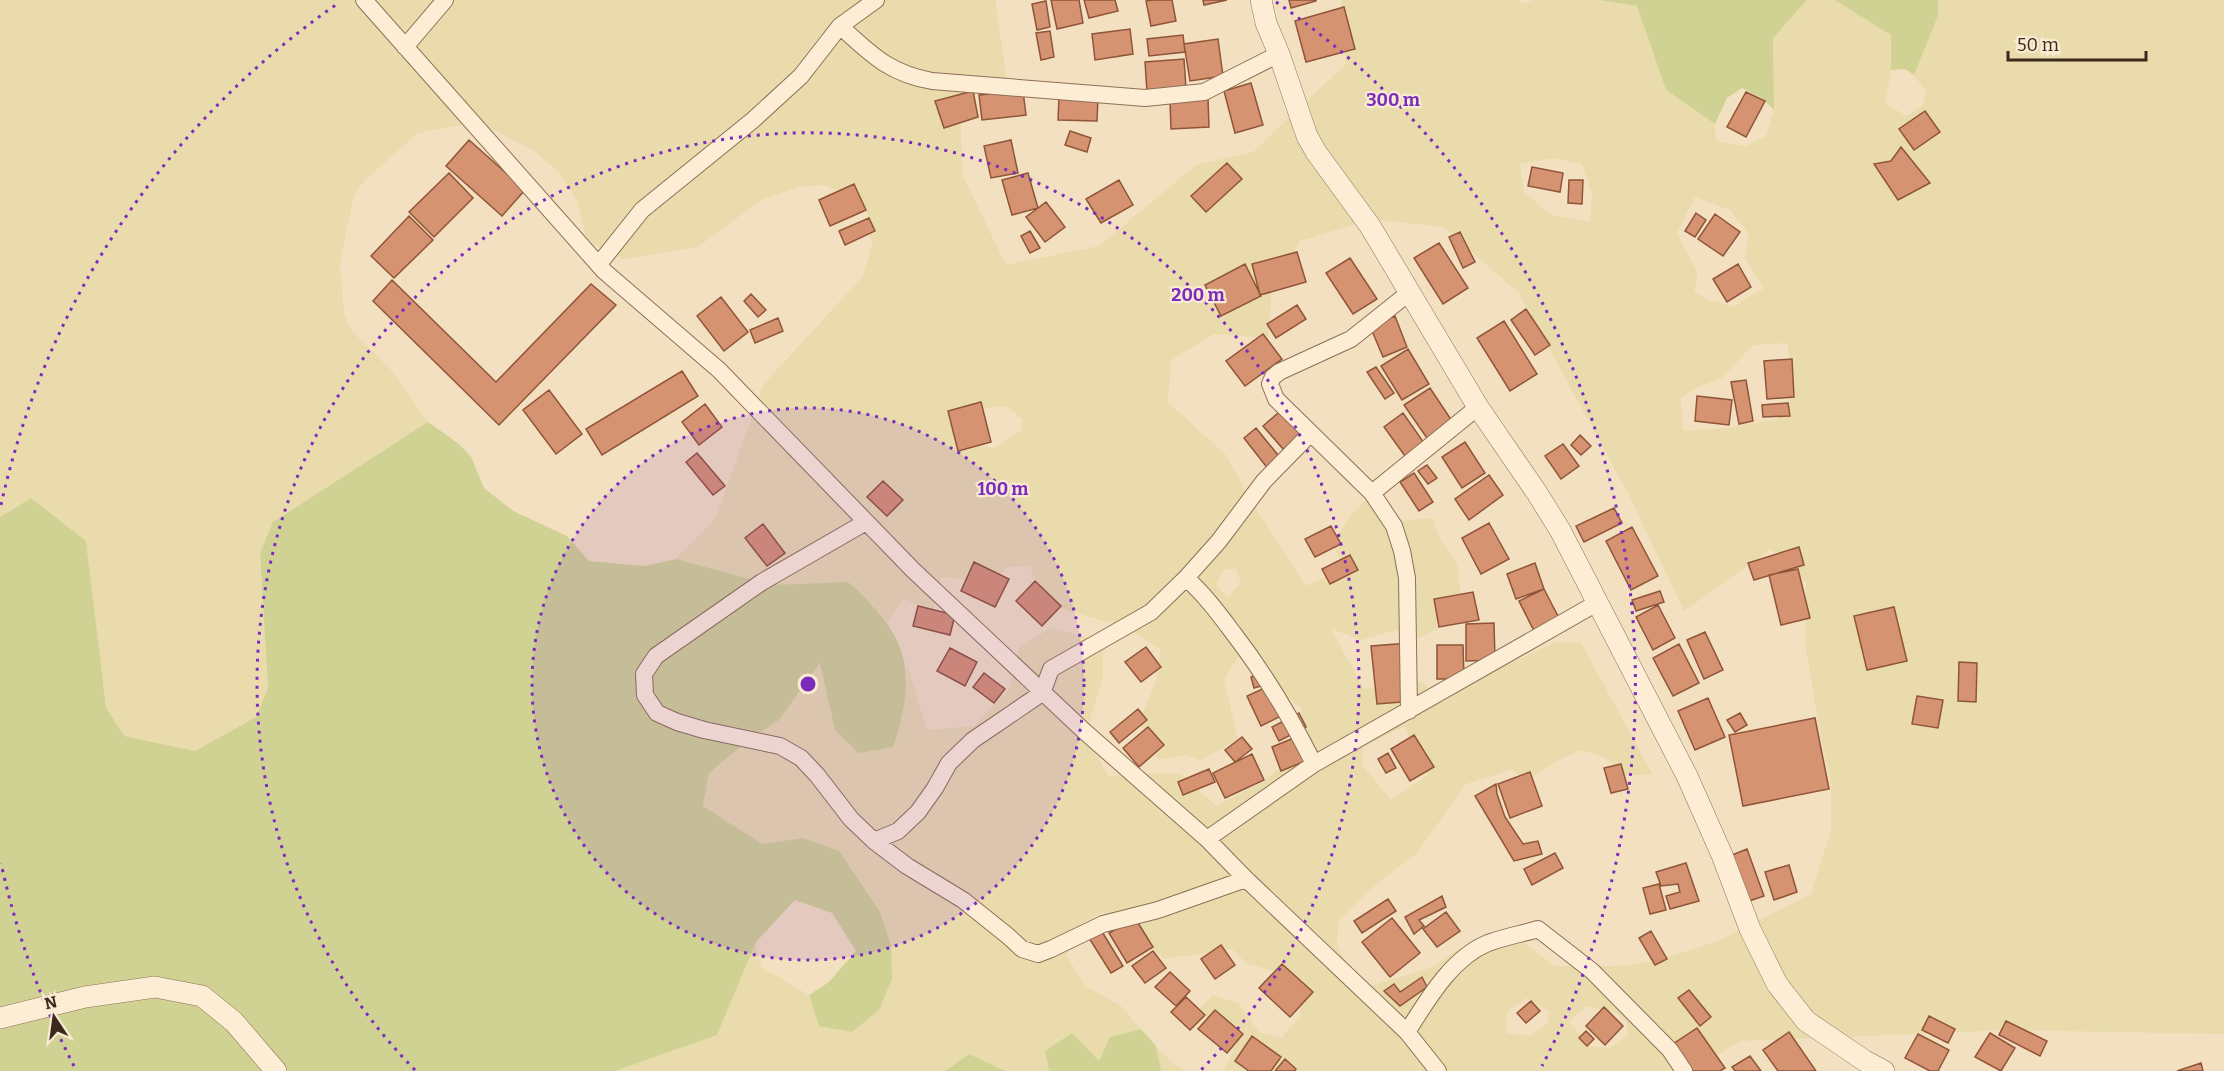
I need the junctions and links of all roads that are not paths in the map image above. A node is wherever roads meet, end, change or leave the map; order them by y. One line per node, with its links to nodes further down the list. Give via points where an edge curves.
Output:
1 (364, 0): 6 (street)
2 (446, 0): 6 (street)
3 (876, 0): 5 (street)
4 (1261, 0): 7 (street)
5 (840, 26): 7 (street, via 875,57 912,77 1145,98 1204,92); 8 (street, via 801,76 642,210)
6 (405, 47): 8 (street)
7 (1279, 54): 9 (street, via 1307,136)
8 (599, 264): 13 (street, via 719,370)
9 (1410, 292): 10 (street); 11 (street, via 1351,339 1273,377 1270,384 1276,399)
10 (1478, 407): 12 (street); 15 (street, via 1560,530)
11 (1310, 434): 12 (street); 14 (street, via 1264,481)
12 (1372, 493): 17 (street, via 1394,526 1407,578)
13 (866, 522): 16 (street); 20 (street, via 762,582 656,656 644,674 645,695 657,713 704,730 780,746 801,758)
14 (1186, 578): 16 (street, via 1151,612 1051,669); 18 (street, via 1204,593 1266,676)
15 (1598, 603): 17 (street); 27 (street, via 1687,776 1750,930 1777,984 1806,1021)
16 (1042, 693): 19 (street); 20 (street, via 973,740 949,764 918,812 898,831)
17 (1409, 711): 18 (street)
18 (1314, 764): 19 (street)
19 (1207, 839): 21 (street)
20 (874, 841): 21 (street, via 963,900 1022,949 1038,954 1103,924 1158,910)
21 (1246, 879): 23 (street)
22 (0, 1018): 24 (street, via 85,997 155,987 202,996 234,1022)
23 (1407, 1032): 25 (street); 26 (street, via 1438,984 1470,953 1501,938 1538,929 1592,971 1670,1050)
24 (276, 1071)
25 (1438, 1071)
26 (1684, 1071)
27 (1884, 1071)

